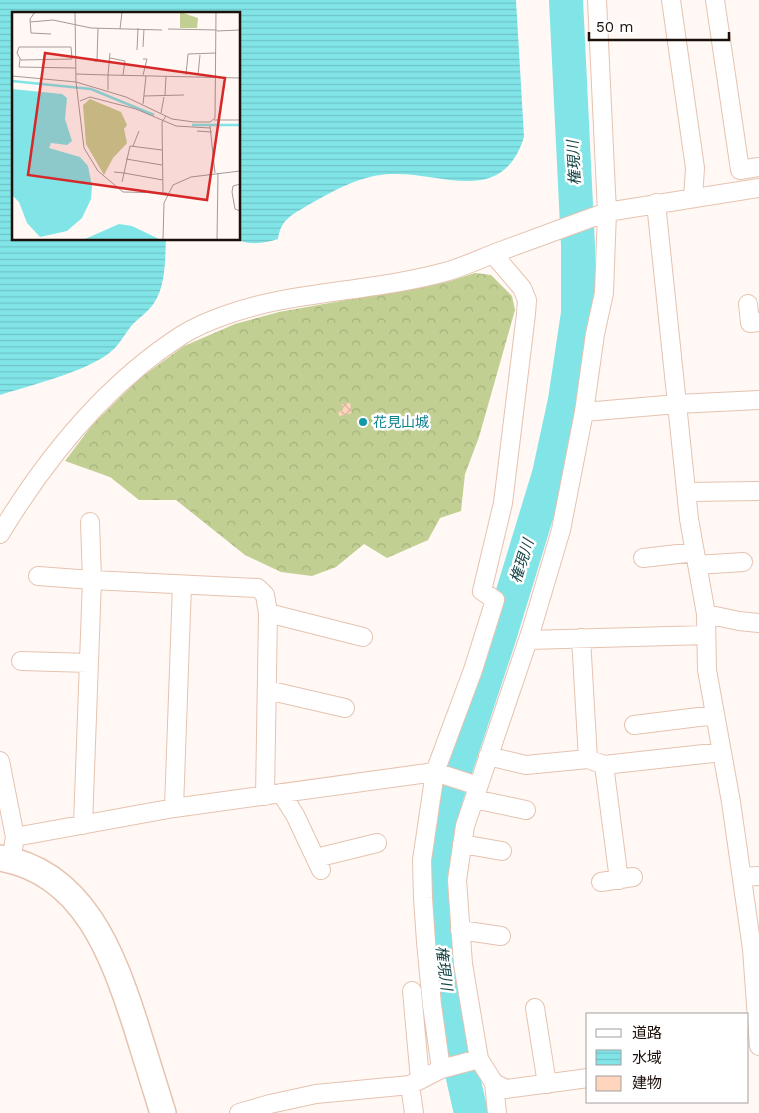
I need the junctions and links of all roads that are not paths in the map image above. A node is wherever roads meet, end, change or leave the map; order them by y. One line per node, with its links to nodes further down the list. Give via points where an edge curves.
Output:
1 (596, 0): 8 (street)
2 (671, 0): 6 (street, via 695,168)
3 (715, 0): 4 (street, via 740,170)
4 (759, 167)
5 (759, 188): 6 (street)
6 (693, 198): 7 (street)
7 (656, 203): 8 (street); 13 (street)
8 (608, 212): 9 (street); 14 (street, via 604,293)
9 (493, 254): 18 (street, via 438,274 277,301 183,334 127,378 83,421 24,496); 42 (street, via 522,288 527,300 503,503 482,591 495,600)
10 (748, 304): 11 (street, via 750,323)
11 (759, 322)
12 (759, 400): 13 (street)
13 (677, 404): 14 (street); 16 (street)
14 (584, 412): 31 (street, via 561,530)
15 (759, 491): 16 (street)
16 (686, 492): 20 (street)
17 (90, 522): 23 (street)
18 (0, 534)
19 (643, 558): 20 (street)
20 (696, 559): 21 (street); 26 (street)
21 (743, 562)
22 (38, 576): 23 (street)
23 (92, 580): 24 (street); 33 (street)
24 (182, 585): 25 (street, via 258,588 265,595); 46 (street)
25 (268, 612): 29 (street); 34 (street)
26 (706, 614): 27 (street); 28 (street)
27 (759, 623)
28 (706, 635): 30 (street); 36 (street, via 707,670)
29 (363, 637)
30 (581, 638): 31 (street); 41 (street)
31 (528, 640): 39 (street)
32 (21, 661): 33 (street)
33 (89, 663): 47 (street)
34 (267, 690): 35 (street); 44 (street)
35 (345, 708)
36 (715, 715): 37 (street); 38 (street)
37 (634, 725)
38 (722, 752): 41 (street); 52 (street)
39 (488, 756): 41 (street, via 526,765); 43 (street)
40 (0, 761): 51 (street)
41 (596, 762): 53 (street, via 626,879)
42 (438, 773): 43 (street); 44 (street); 61 (street, via 422,860 432,1005)
43 (473, 789): 45 (street); 49 (street)
44 (273, 794): 46 (street); 48 (street, via 295,815 318,864)
45 (526, 807)
46 (174, 808): 47 (street)
47 (84, 825): 51 (street)
48 (376, 843)
49 (462, 844): 50 (street); 54 (street, via 457,880)
50 (502, 851)
51 (9, 852): 66 (street, via 64,889 81,905 99,932 125,991)
52 (750, 876): 56 (street)
53 (601, 882)
54 (460, 930): 55 (street); 60 (street)
55 (501, 936)
56 (756, 949): 59 (street)
57 (412, 991): 63 (street)
58 (535, 1008): 65 (street)
59 (759, 1046)
60 (476, 1060): 61 (street); 64 (street)
61 (444, 1068): 63 (street)
62 (586, 1078): 65 (street)
63 (415, 1082): 67 (street, via 316,1094); 68 (street)
64 (494, 1084): 65 (street, via 506,1089); 69 (street)
65 (547, 1084)
66 (163, 1113)
67 (240, 1113)
68 (414, 1113)
69 (497, 1113)

